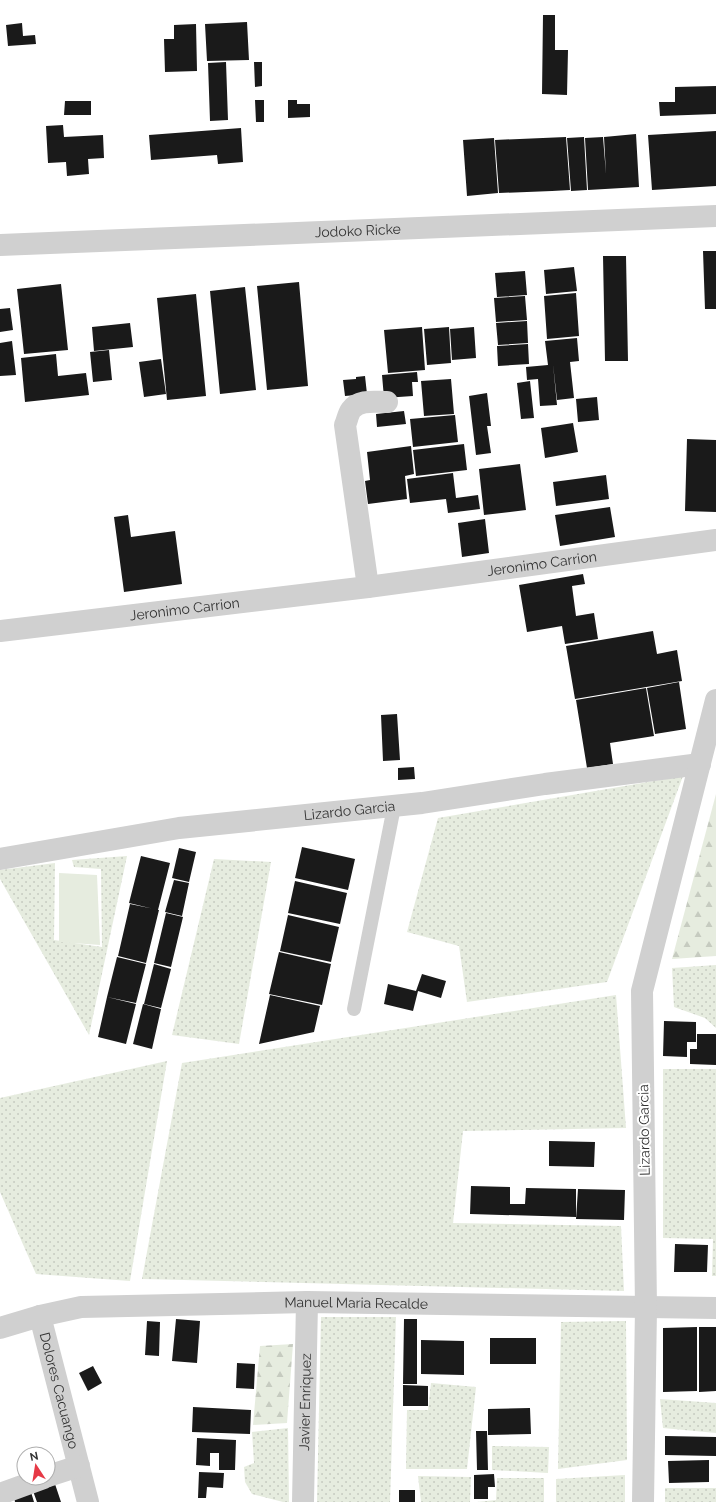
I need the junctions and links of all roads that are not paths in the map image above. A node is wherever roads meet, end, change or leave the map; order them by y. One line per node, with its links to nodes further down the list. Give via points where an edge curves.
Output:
1 (716, 216): 2 (street, Jodoko Ricke)
2 (0, 245)
3 (388, 402): 5 (street, via 360,403 351,410 345,425)
4 (716, 540): 5 (street, Jeronimo Carrion)
5 (368, 587): 6 (street, Jeronimo Carrion)
6 (0, 631)
7 (716, 700): 8 (street, Lizardo Garcia)
8 (700, 764): 9 (street, Lizardo Garcia); 13 (street, Lizardo Garcia, via 642,991)
9 (394, 807): 10 (street, Lizardo Garcia, via 179,828); 11 (lane)
10 (0, 859)
11 (354, 1009)
12 (307, 1302): 13 (street, Manuel Maria Recalde); 15 (street, Manuel Maria Recalde, via 81,1307); 22 (street, Javier Enriquez)
13 (646, 1308): 14 (street, Manuel Maria Recalde); 23 (street, Lizardo Garcia)
14 (716, 1308)
15 (40, 1316): 16 (street, Manuel Maria Recalde); 17 (street, Dolores Cacuango)
16 (0, 1328)
17 (79, 1466): 18 (street, Dolores Cacuango); 21 (street, Dolores Cacuango)
18 (56, 1473)
19 (22, 1486): 20 (street)
20 (0, 1494)
21 (88, 1502)
22 (302, 1502)
23 (643, 1502)

